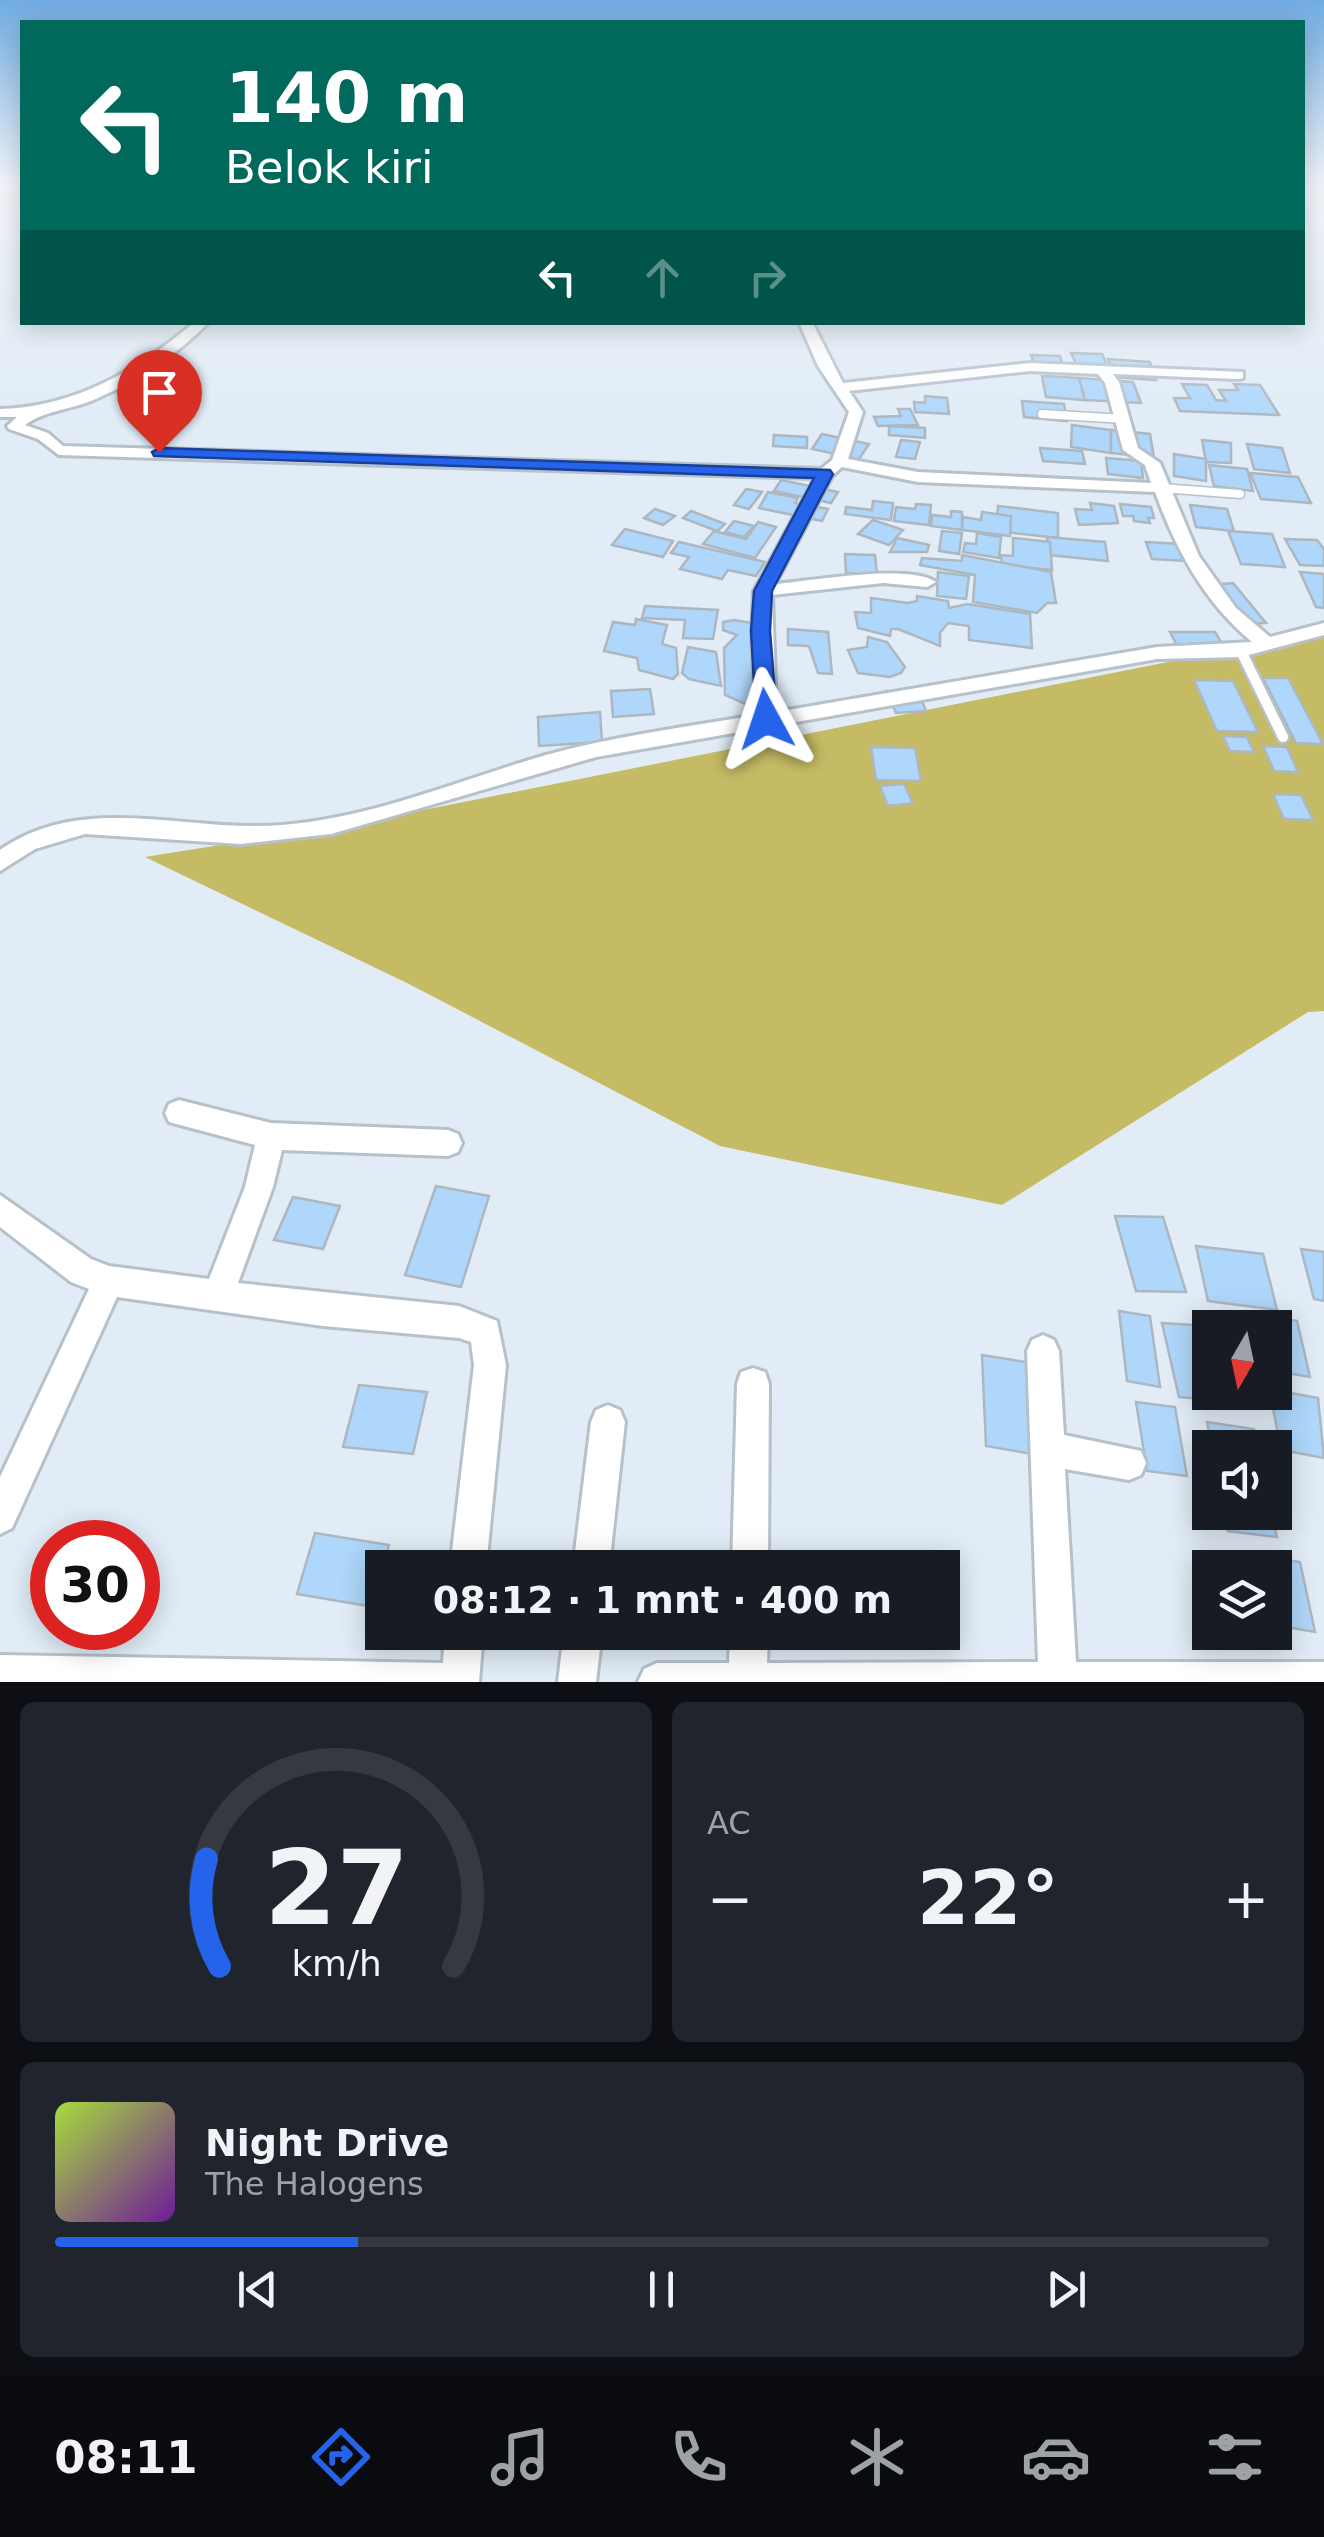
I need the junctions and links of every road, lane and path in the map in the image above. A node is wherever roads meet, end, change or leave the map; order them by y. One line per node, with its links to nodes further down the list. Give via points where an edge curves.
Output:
1 (200, 325): 8 (street, via 171,351 102,389)
2 (806, 325): 5 (street)
3 (1104, 372): 4 (street); 5 (street, via 1030,367); 9 (street)
4 (1238, 375)
5 (842, 387): 10 (street, via 856,412)
6 (0, 413): 8 (street)
7 (1042, 414): 9 (lane)
8 (29, 415): 10 (street, via 14,426 18,431 43,436 59,450)
9 (1124, 418): 11 (street, via 1130,450 1152,463)
10 (832, 468): 11 (street); 14 (street)
11 (1160, 488): 12 (lane); 16 (street, via 1219,604)
12 (1240, 494)
13 (927, 582): 14 (street, via 883,578)
14 (763, 591): 18 (street)
15 (1324, 628): 16 (street)
16 (1267, 645): 17 (street)
17 (1241, 651): 18 (street, via 1156,653); 19 (lane)
18 (766, 719): 20 (street, via 525,765 366,817 243,836 124,822 74,824 32,838)
19 (1283, 738)
20 (0, 862)
21 (179, 1113): 22 (street)
22 (271, 1136): 23 (street); 26 (street)
23 (448, 1143)
24 (0, 1209): 25 (street, via 82,1271)
25 (109, 1281): 26 (street); 32 (street)
26 (217, 1297): 33 (street, via 458,1322 486,1332 490,1366)
27 (1043, 1351): 30 (street)
28 (753, 1384): 35 (street)
29 (608, 1422): 34 (street)
30 (1047, 1449): 31 (street); 40 (street)
31 (1129, 1464)
32 (0, 1516)
33 (470, 1550)
34 (593, 1550)
35 (750, 1550)
36 (463, 1650): 45 (street)
37 (581, 1650): 46 (street)
38 (749, 1650): 42 (street)
39 (0, 1674): 41 (street)
40 (1058, 1680): 42 (street); 43 (street)
41 (313, 1681): 44 (street)
42 (748, 1681): 47 (street)
43 (1324, 1681)
44 (448, 1682)
45 (460, 1682)
46 (577, 1682)
47 (657, 1682)

